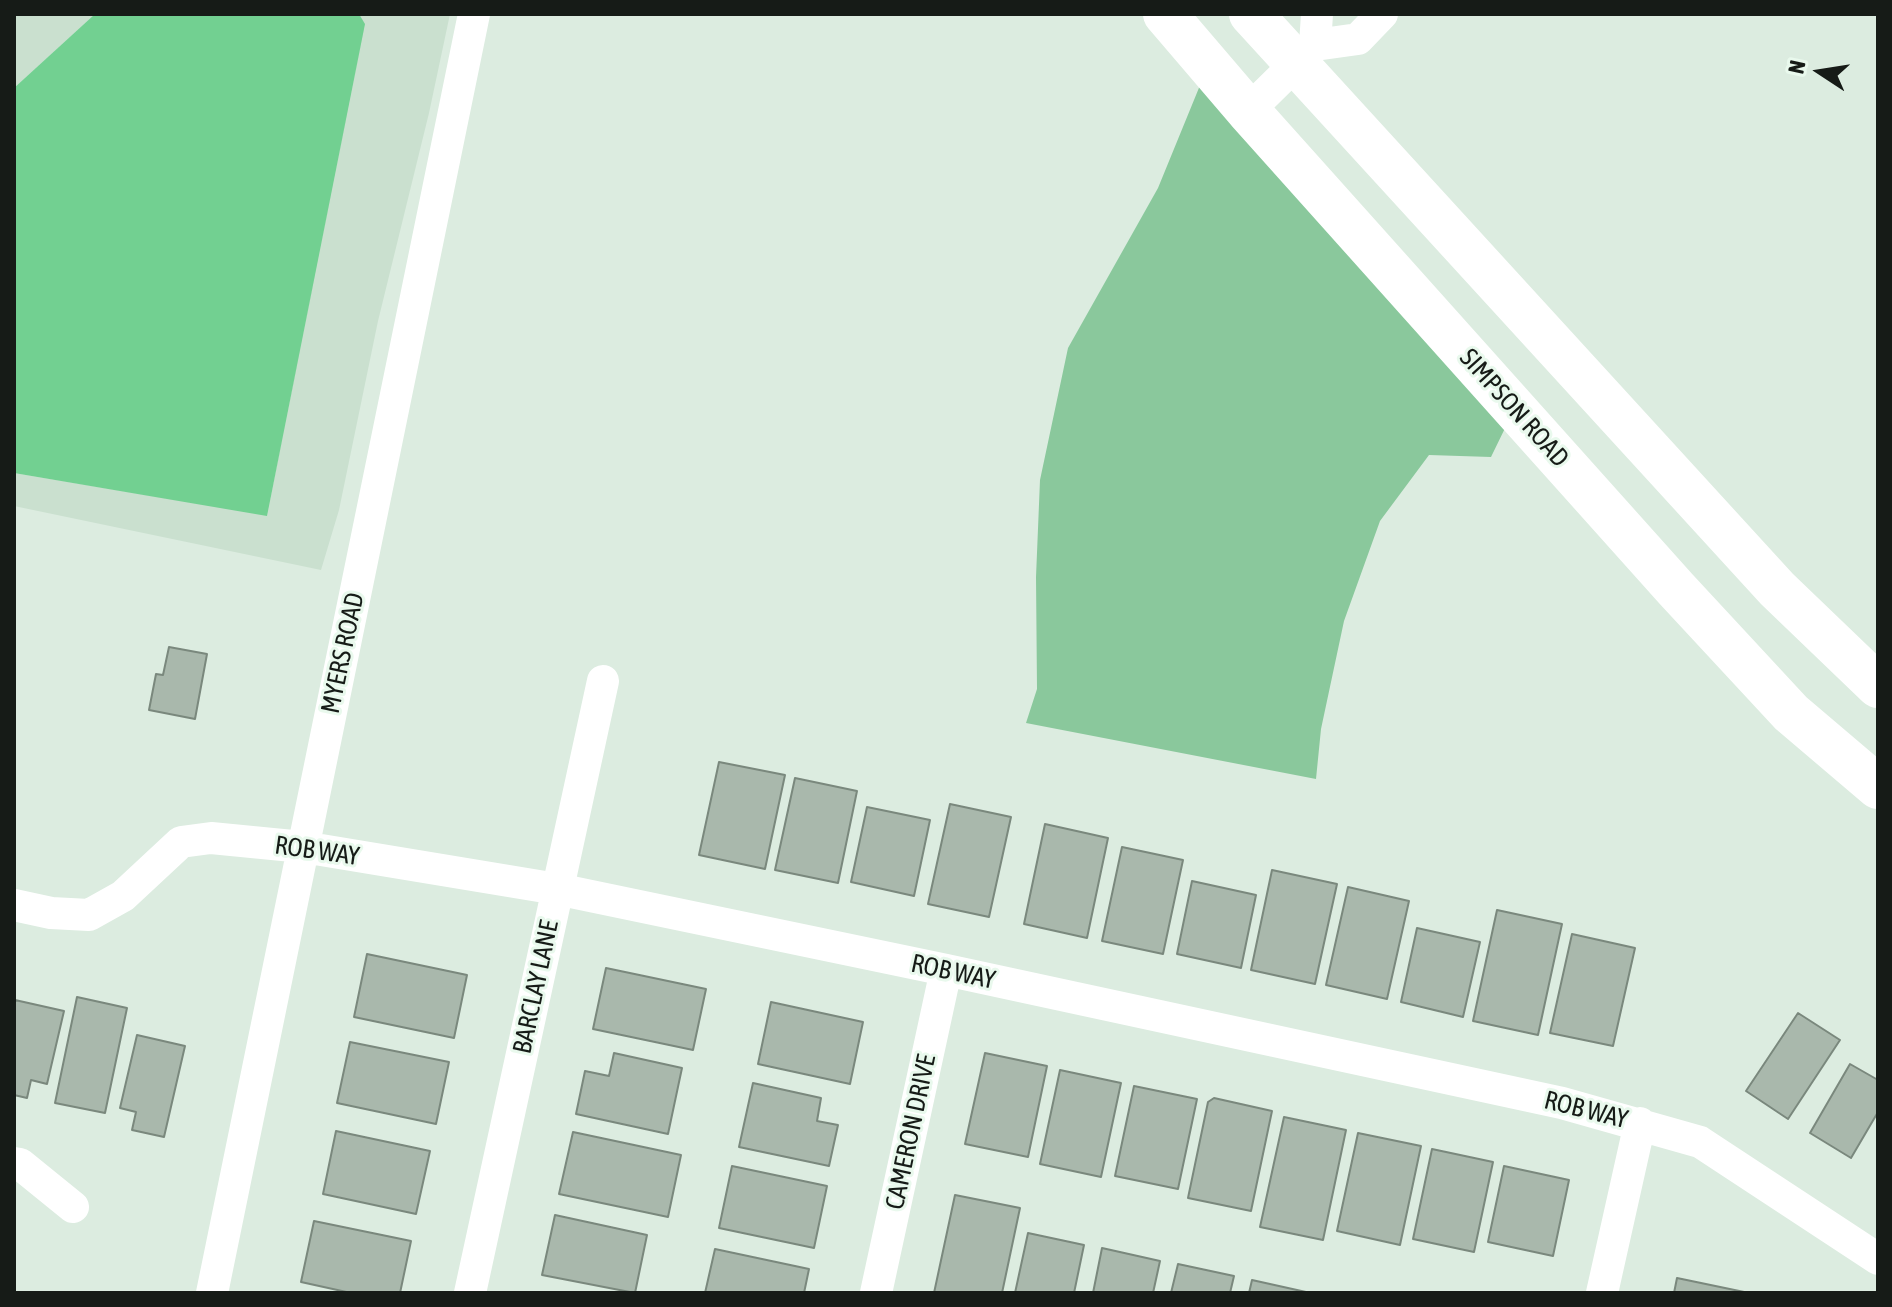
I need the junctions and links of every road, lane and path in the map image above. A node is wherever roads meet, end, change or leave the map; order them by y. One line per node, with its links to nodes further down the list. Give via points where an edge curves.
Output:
1 (474, 14): 10 (street, MYERS ROAD)
2 (1165, 14): 6 (main road, SIMPSON ROAD)
3 (1251, 14): 5 (main road)
4 (1382, 14): 5 (street, via 1358,39)
5 (1309, 41): 6 (street); 8 (main road, via 1777,589)
6 (1248, 111): 9 (main road, SIMPSON ROAD, via 1791,713)
7 (603, 681): 11 (street, BARCLAY LANE)
8 (1878, 686)
9 (1878, 787)
10 (303, 847): 11 (street, ROB WAY); 12 (street, ROB WAY, via 211,838 181,842 123,896 89,915); 18 (street, MYERS ROAD)
11 (557, 889): 13 (street, ROB WAY); 19 (street, BARCLAY LANE)
12 (14, 905)
13 (946, 970): 14 (street, ROB WAY); 20 (street, CAMERON DRIVE)
14 (1640, 1123): 17 (street, ROB WAY, via 1700,1142); 21 (street)
15 (14, 1163): 16 (street)
16 (73, 1207)
17 (1878, 1259)
18 (212, 1293)
19 (470, 1293)
20 (876, 1293)
21 (1602, 1293)

